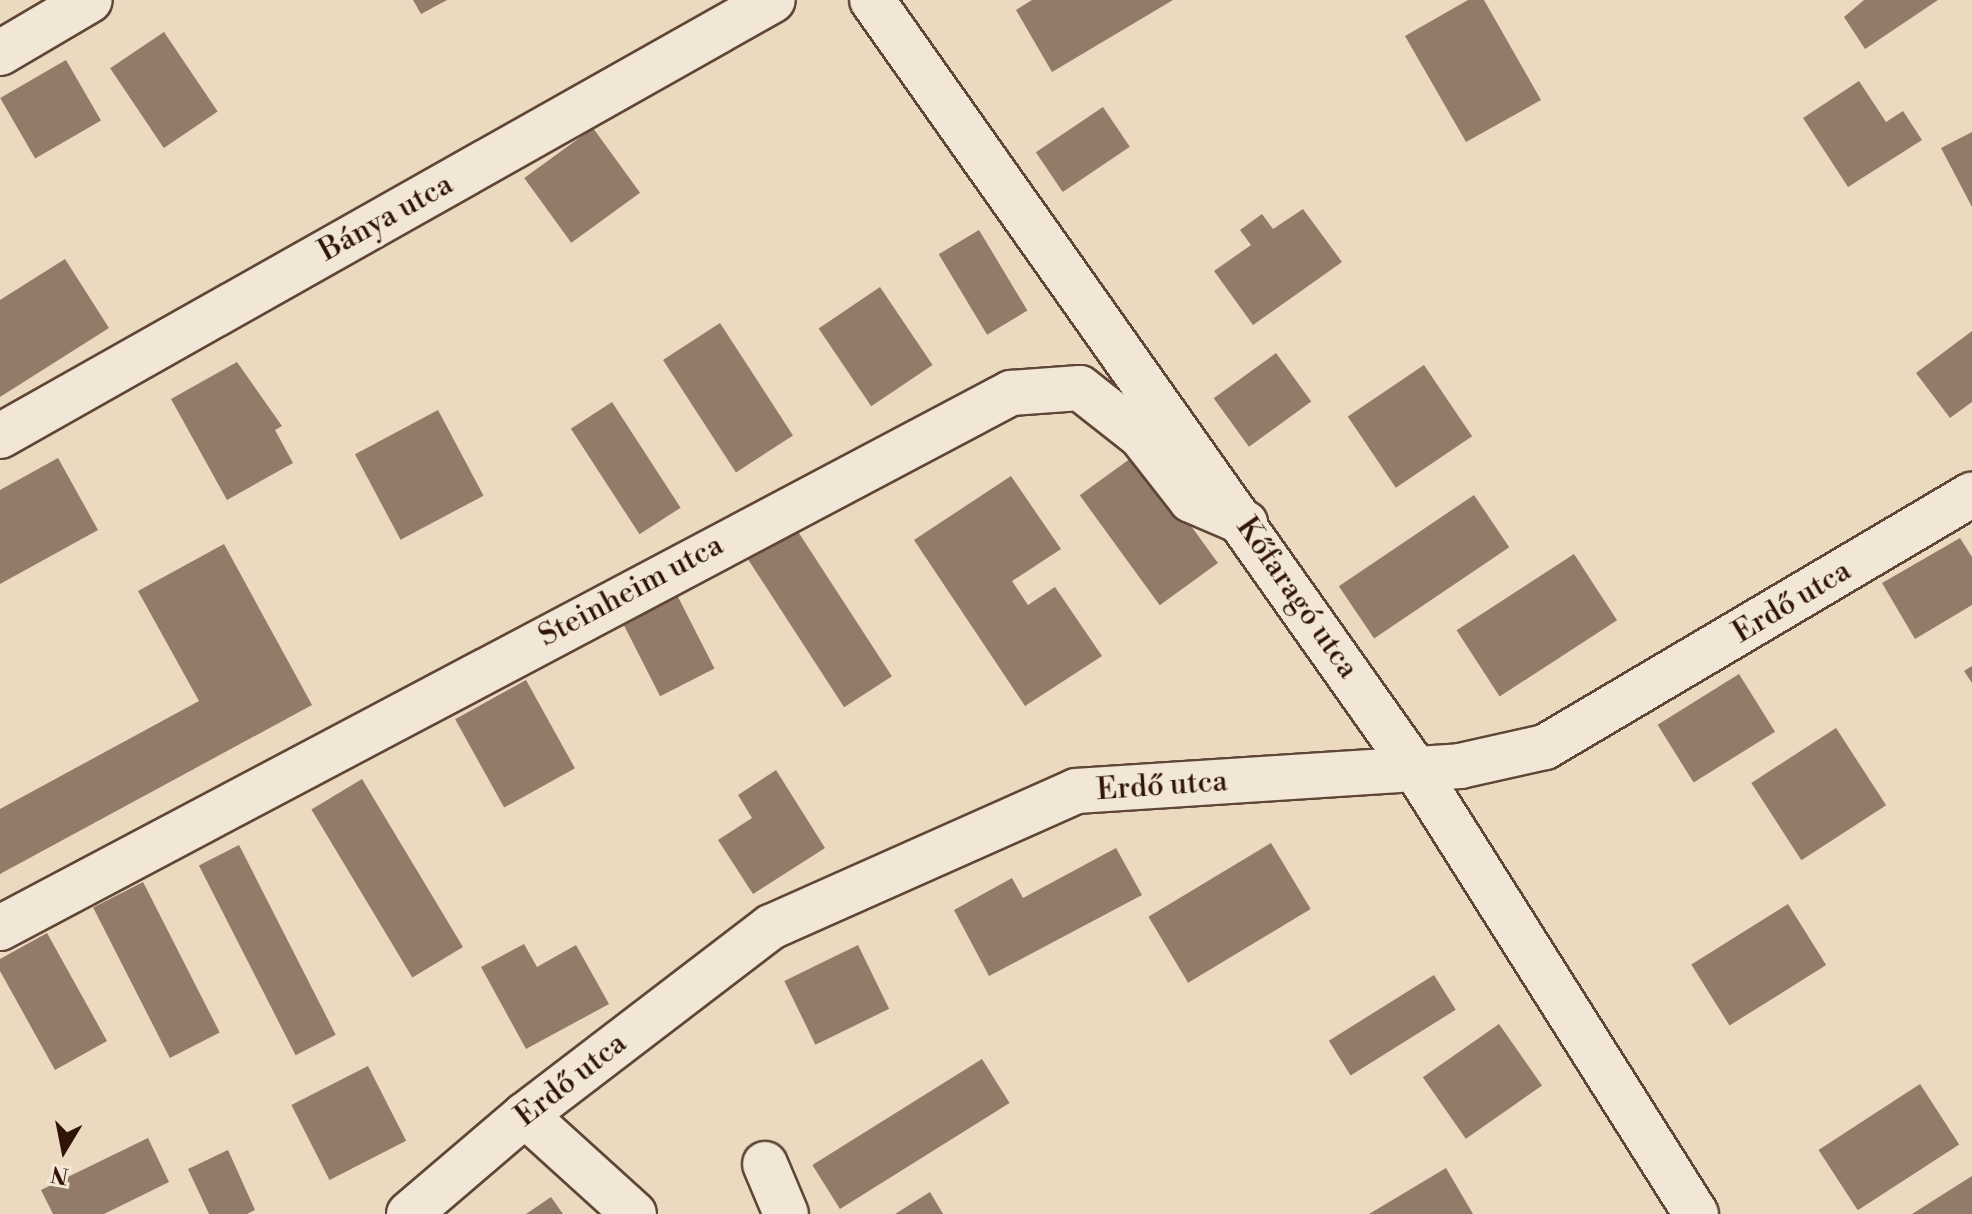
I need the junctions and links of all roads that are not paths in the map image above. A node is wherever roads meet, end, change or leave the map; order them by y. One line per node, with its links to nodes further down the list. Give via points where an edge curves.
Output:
1 (90, 0): 4 (street)
2 (773, 0): 5 (street, Bánya utca)
3 (872, 0): 7 (street, Kőfaragó utca)
4 (0, 53)
5 (0, 436)
6 (1972, 494): 8 (street, Erdő utca, via 1560,740 1500,760)
7 (1245, 523): 8 (street, Kőfaragó utca); 9 (street, Steinheim utca, via 1191,500 1141,436 1080,388 1011,393)
8 (1416, 770): 10 (street, Erdő utca, via 1076,791 771,927); 15 (street, Kőfaragó utca)
9 (0, 928)
10 (525, 1115): 12 (street, Erdő utca); 13 (street)
11 (765, 1164): 14 (street)
12 (409, 1214)
13 (634, 1214)
14 (786, 1214)
15 (1696, 1214)

